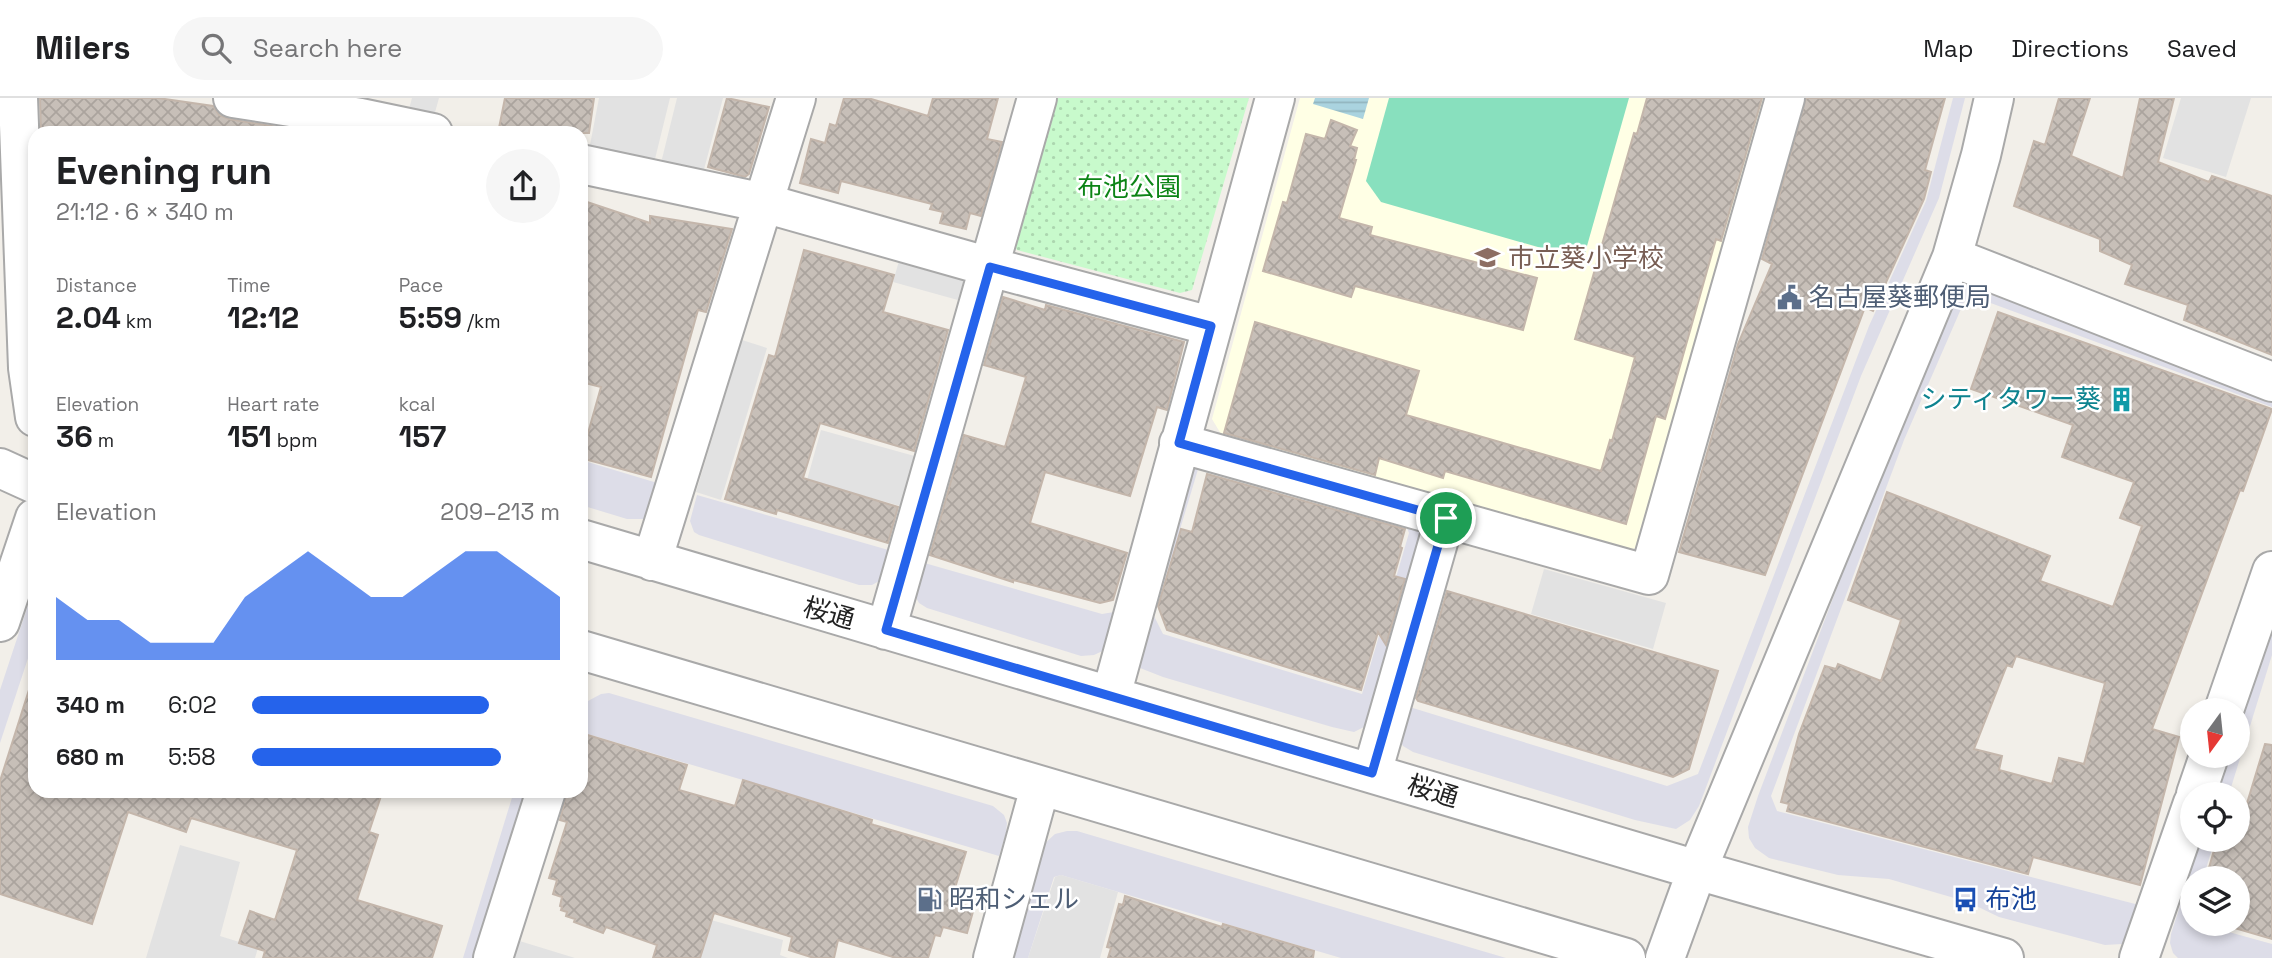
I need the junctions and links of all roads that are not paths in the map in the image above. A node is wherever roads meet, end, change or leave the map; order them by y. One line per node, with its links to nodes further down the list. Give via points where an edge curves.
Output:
1 (18, 98): 15 (street)
2 (233, 98): 8 (street)
3 (796, 98): 11 (street)
4 (1037, 98): 13 (street)
5 (1275, 98): 14 (street)
6 (1785, 98): 21 (street, via 1649,575)
7 (1994, 98): 12 (street)
8 (362, 116): 9 (street)
9 (404, 126)
10 (588, 165): 11 (street)
11 (765, 203): 13 (street); 24 (street)
12 (1952, 257): 16 (street); 35 (street)
13 (990, 267): 14 (street); 27 (street)
14 (1211, 326): 18 (street)
15 (21, 365): 17 (street)
16 (2272, 382)
17 (28, 391)
18 (1179, 443): 21 (street); 29 (street)
19 (0, 468): 20 (street)
20 (28, 481)
21 (1446, 518): 31 (street)
22 (28, 539): 26 (street)
23 (588, 542): 24 (street, 桜通)
24 (652, 561): 27 (street, 桜通)
25 (2272, 571): 30 (street)
26 (0, 622)
27 (886, 630): 29 (street, 桜通)
28 (588, 662): 32 (street)
29 (1111, 696): 31 (street, 桜通)
30 (2228, 698)
31 (1372, 773): 35 (street, 桜通)
32 (1040, 787): 37 (street); 38 (street)
33 (544, 798): 36 (street)
34 (2180, 841): 41 (street)
35 (1698, 870): 39 (street); 40 (street, 桜通)
36 (493, 958)
37 (993, 958)
38 (1626, 958)
39 (1665, 958)
40 (2004, 958)
41 (2140, 958)

